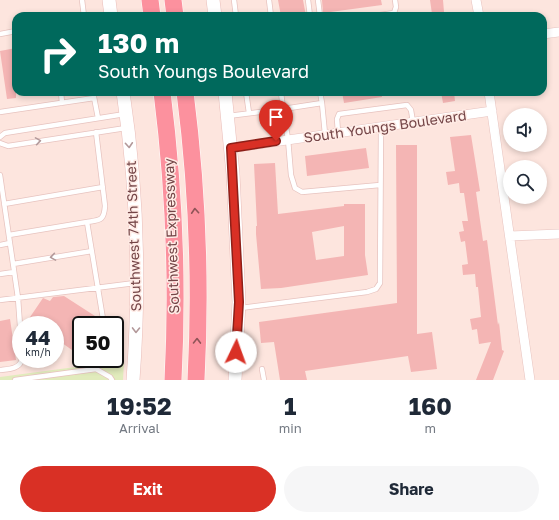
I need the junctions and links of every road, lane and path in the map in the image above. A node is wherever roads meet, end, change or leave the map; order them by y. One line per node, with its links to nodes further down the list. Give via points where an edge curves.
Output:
1 (82, 0): 11 (lane)
2 (109, 0): 12 (main road)
3 (150, 0): 13 (highway)
4 (213, 0): 14 (main road)
5 (234, 0): 15 (lane)
6 (269, 0): 16 (lane)
7 (308, 0): 17 (lane)
8 (318, 0): 18 (lane)
9 (395, 0): 19 (lane)
10 (476, 0): 20 (street)
11 (84, 12)
12 (109, 12)
13 (152, 12)
14 (214, 12)
15 (236, 12)
16 (270, 12)
17 (310, 12)
18 (320, 12)
19 (394, 12)
20 (478, 12)
21 (12, 32): 23 (lane)
22 (559, 32): 24 (street)
23 (0, 34)
24 (547, 34)
25 (61, 96): 35 (lane)
26 (124, 96): 41 (main road, Southwest 74th Street)
27 (162, 96): 84 (highway, Southwest Expressway, via 174,250)
28 (186, 96): 85 (highway, Southwest Expressway, one-way to 28, via 196,214)
29 (225, 96): 42 (main road)
30 (247, 96): 40 (lane)
31 (282, 96): 37 (lane)
32 (321, 96): 36 (lane)
33 (490, 96): 38 (street)
34 (94, 98): 35 (lane); 43 (lane)
35 (62, 103): 39 (lane)
36 (322, 103): 37 (lane); 49 (lane)
37 (284, 109): 40 (lane); 51 (lane)
38 (492, 111): 44 (street, South Youngs Boulevard); 64 (street)
39 (0, 112)
40 (249, 113): 42 (lane)
41 (126, 114): 43 (lane); 46 (main road, Southwest 74th Street)
42 (228, 116): 53 (main road)
43 (98, 118): 50 (lane, via 5,133)
44 (413, 122): 45 (street, South Youngs Boulevard); 48 (lane, via 411,110 407,105 339,114)
45 (380, 127): 48 (street, South Youngs Boulevard); 55 (lane)
46 (128, 128): 47 (lane); 71 (main road, Southwest 74th Street, one-way to 71)
47 (96, 132): 52 (lane, one-way to 47, via 8,146); 56 (lane)
48 (338, 132): 49 (street, South Youngs Boulevard)
49 (326, 134): 51 (street, South Youngs Boulevard)
50 (0, 137)
51 (288, 139): 53 (street, South Youngs Boulevard); 55 (lane, via 291,175 296,188 302,192)
52 (0, 143)
53 (231, 148): 75 (main road)
54 (0, 175): 57 (lane)
55 (380, 184): 75 (lane, via 380,284 376,289)
56 (102, 187): 58 (lane); 61 (lane, via 105,215 100,220)
57 (1, 190): 58 (lane)
58 (4, 204): 59 (lane)
59 (7, 221): 60 (lane); 63 (lane)
60 (0, 222)
61 (87, 222): 63 (lane); 67 (lane)
62 (559, 234): 64 (street)
63 (9, 235): 65 (lane)
64 (510, 236): 88 (street)
65 (10, 243): 66 (lane); 68 (lane)
66 (0, 245)
67 (92, 251): 68 (lane, one-way to 68); 72 (lane)
68 (13, 264): 69 (lane)
69 (14, 272): 70 (lane); 73 (lane)
70 (0, 274)
71 (136, 283): 72 (lane); 83 (main road, Southwest 74th Street, one-way to 83)
72 (98, 287): 73 (lane); 77 (lane)
73 (18, 298): 74 (lane); 76 (lane)
74 (0, 300)
75 (239, 309): 86 (main road)
76 (19, 316)
77 (103, 316)
78 (12, 367): 80 (lane)
79 (262, 369): 87 (lane)
80 (0, 370)
81 (15, 380): 82 (lane, via 96,369)
82 (112, 380)
83 (133, 380)
84 (173, 380)
85 (196, 380)
86 (235, 380)
87 (264, 380)
88 (530, 380)

